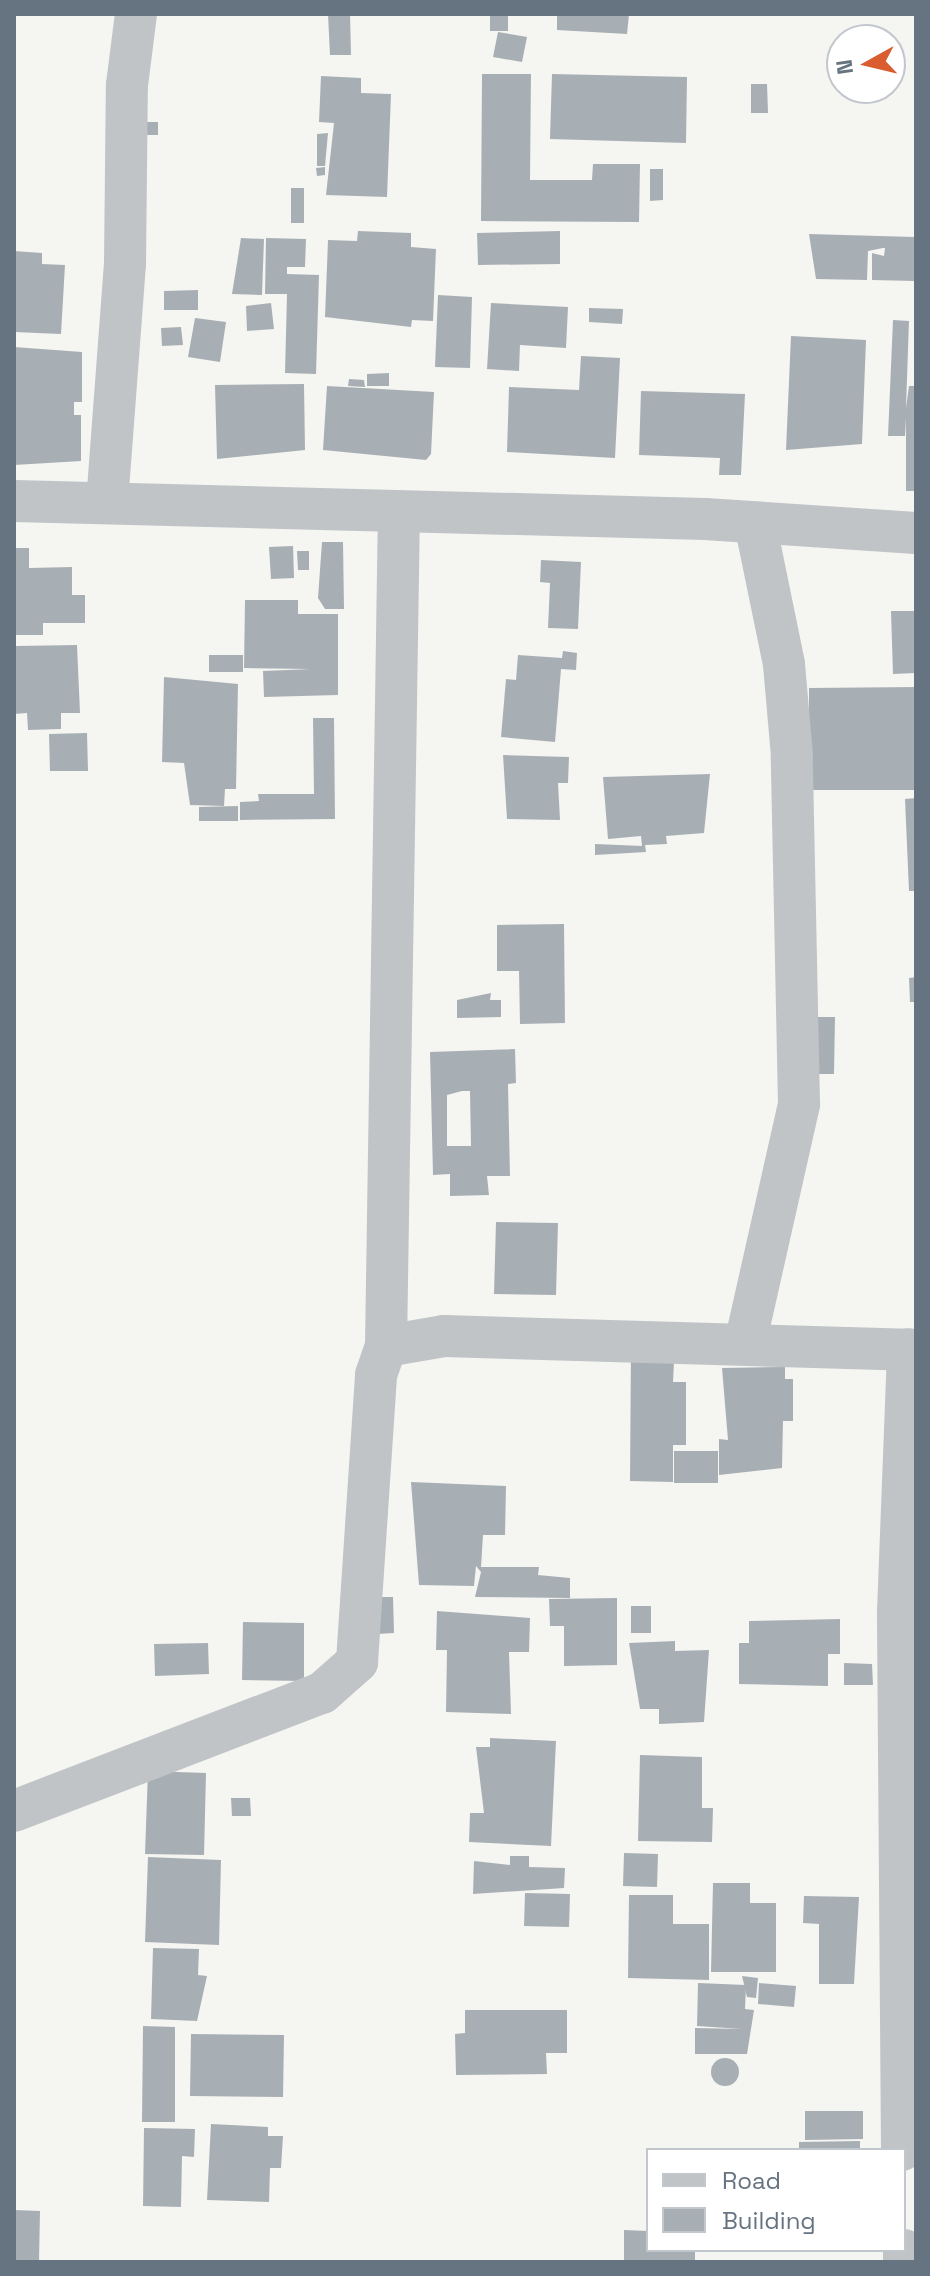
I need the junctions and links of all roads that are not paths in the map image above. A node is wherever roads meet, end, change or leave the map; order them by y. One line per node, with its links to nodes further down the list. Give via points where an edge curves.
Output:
1 (136, 14): 3 (street)
2 (14, 501): 3 (street)
3 (107, 503): 4 (street)
4 (399, 512): 5 (street); 8 (street)
5 (755, 523): 6 (street); 7 (street, via 784,664 792,756 799,1089)
6 (916, 533)
7 (745, 1344): 8 (street, via 444,1336); 9 (street)
8 (386, 1346): 10 (street, via 376,1375 357,1662 322,1693)
9 (912, 1350): 11 (street, via 898,1612)
10 (14, 1811)
11 (902, 2148)

